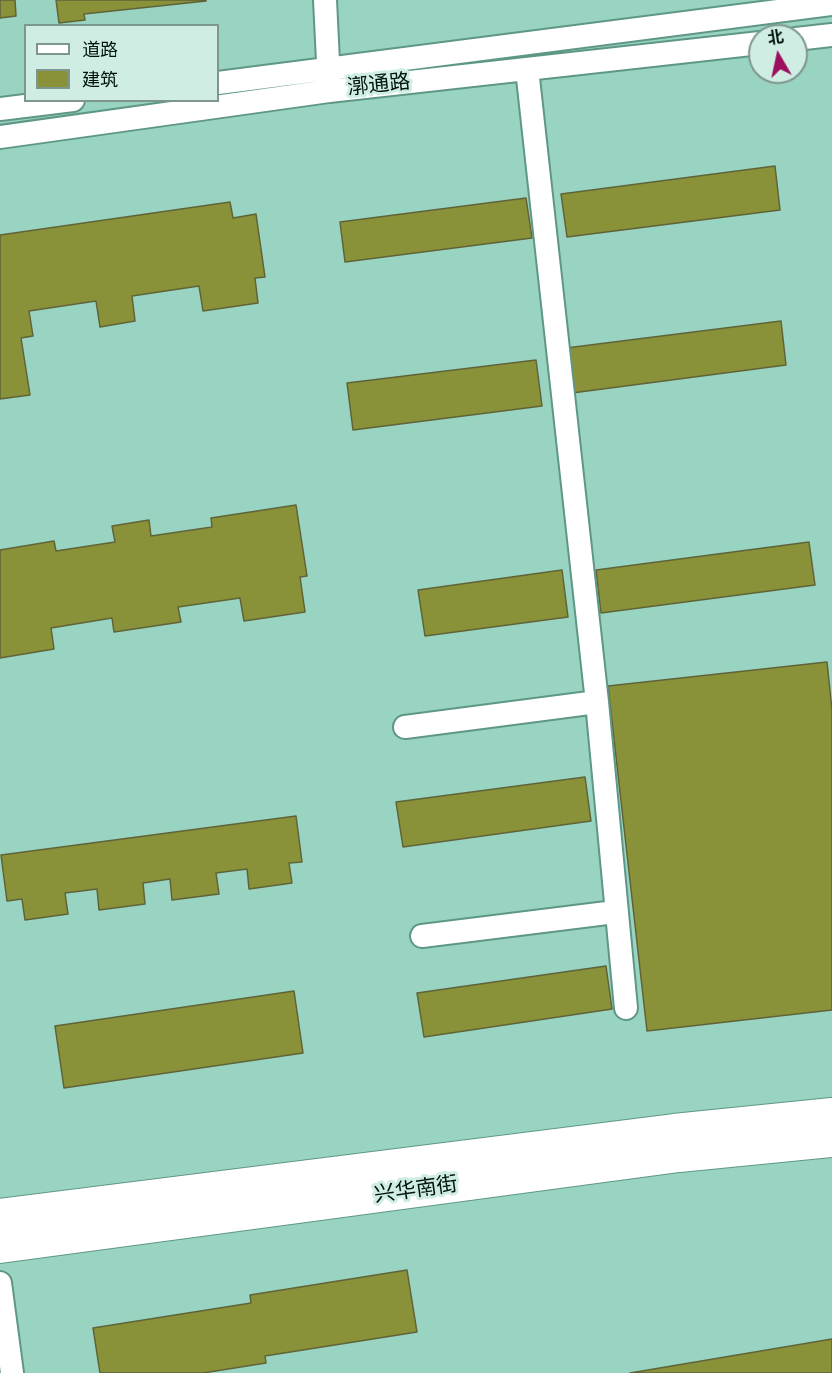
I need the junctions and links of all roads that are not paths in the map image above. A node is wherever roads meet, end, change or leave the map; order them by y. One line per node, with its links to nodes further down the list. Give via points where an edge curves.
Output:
1 (325, 0): 7 (street)
2 (832, 4): 7 (street, 漷通路)
3 (832, 35): 4 (street)
4 (808, 38)
5 (748, 44): 6 (street, 漷通路)
6 (527, 69): 7 (street, 漷通路); 14 (street)
7 (329, 81): 8 (street, 漷通路); 9 (street, 漷通路)
8 (219, 83)
9 (219, 100)
10 (57, 102): 12 (street)
11 (206, 102): 13 (street, 漷通路)
12 (0, 109)
13 (0, 137)
14 (597, 702): 15 (street); 16 (street)
15 (405, 727)
16 (615, 912): 17 (street); 18 (street)
17 (422, 936)
18 (626, 1008)
19 (832, 1114): 21 (main road, 兴华南街, via 674,1130)
20 (832, 1141): 22 (main road, 兴华南街, via 679,1156)
21 (0, 1215)
22 (0, 1247)
23 (0, 1283): 24 (street)
24 (12, 1373)

